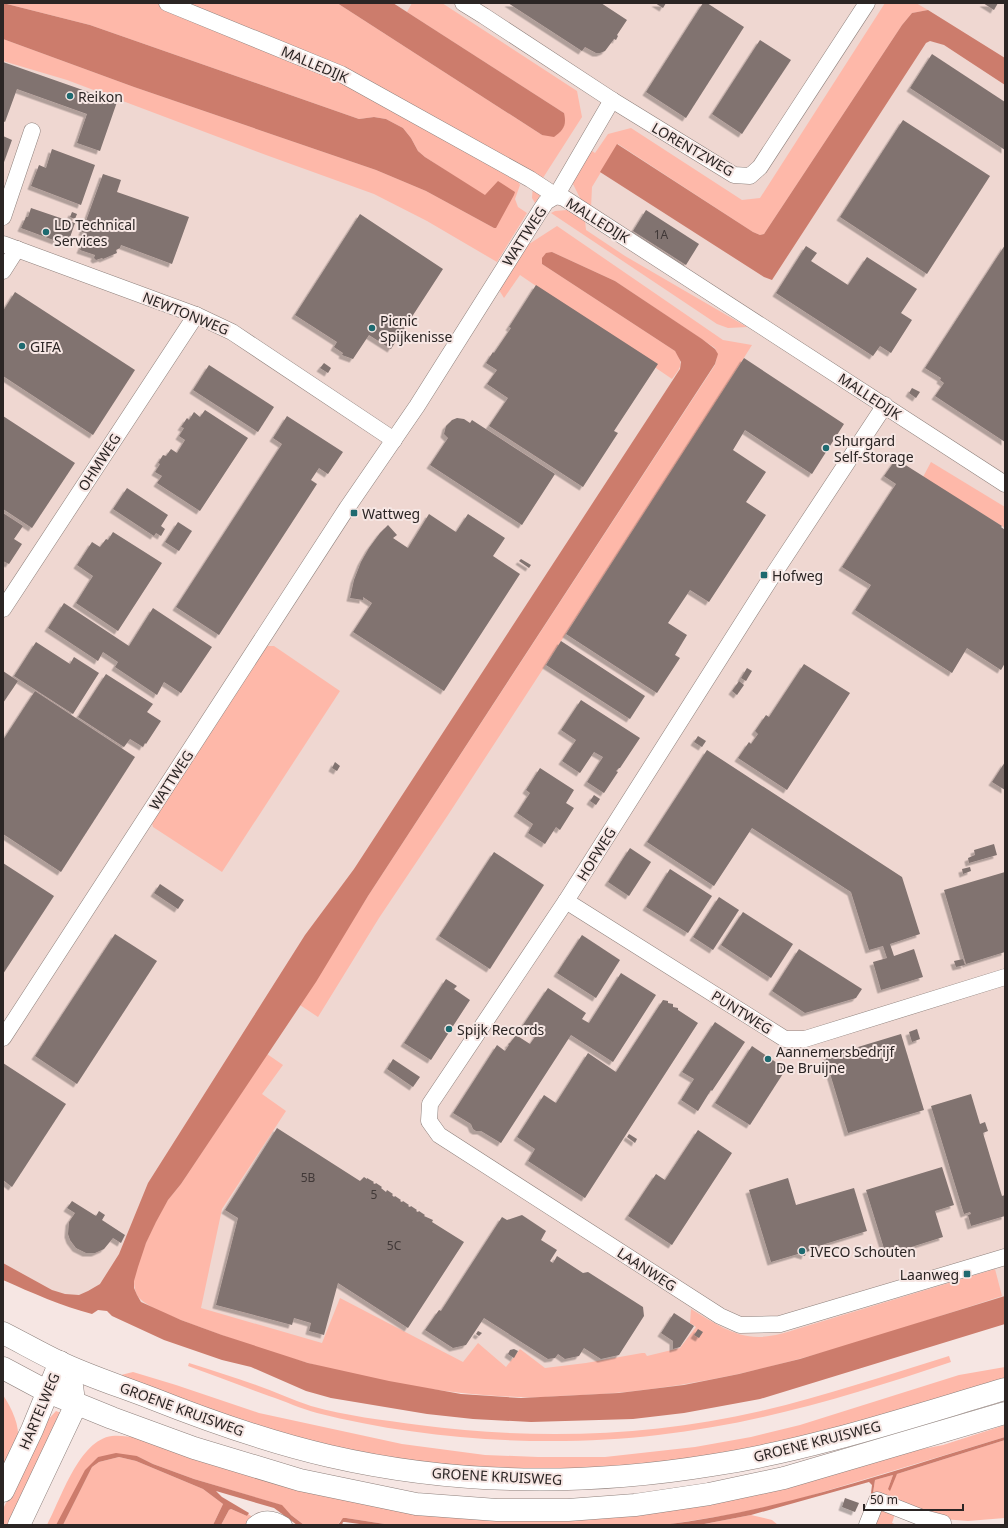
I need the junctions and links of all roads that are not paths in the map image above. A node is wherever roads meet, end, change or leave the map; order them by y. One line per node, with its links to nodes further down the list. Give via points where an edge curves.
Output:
1 (166, 3): 6 (street, MALLEDIJK, via 342,74)
2 (463, 3): 4 (street, LORENTZWEG)
3 (867, 3): 4 (street, LORENTZWEG, via 760,167 750,176 734,175)
4 (612, 100): 6 (street, WATTWEG)
5 (32, 131): 7 (street)
6 (556, 196): 11 (street, MALLEDIJK, via 564,198); 12 (street, WATTWEG, via 546,202 540,210)
7 (3, 217)
8 (10, 247): 9 (street); 10 (street, NEWTONWEG)
9 (3, 271)
10 (196, 315): 12 (street, NEWTONWEG, via 232,332); 14 (street, OHMWEG)
11 (885, 405): 13 (street, MALLEDIJK); 15 (street, HOFWEG, via 769,581)
12 (394, 440): 17 (street, WATTWEG, via 347,508)
13 (1005, 484)
14 (3, 609)
15 (566, 901): 16 (street, PUNTWEG, via 784,1039 805,1039); 18 (street, HOFWEG, via 430,1104)
16 (1005, 977)
17 (3, 1038)
18 (429, 1121): 19 (street, LAANWEG, via 439,1135 720,1316 740,1325 780,1324)
19 (1005, 1257)
20 (3, 1333): 21 (main road, GROENE KRUISWEG)
21 (60, 1362): 23 (main road, GROENE KRUISWEG, via 186,1412 323,1455 417,1471 527,1480 606,1478 716,1465 828,1440); 24 (main road, HARTELWEG); 25 (main road, HARTELWEG, via 72,1384)
22 (3, 1368): 24 (main road, GROENE KRUISWEG)
23 (1005, 1389)
24 (48, 1392): 25 (main road, GROENE KRUISWEG); 27 (main road, HARTELWEG)
25 (74, 1401): 26 (main road, GROENE KRUISWEG, via 194,1448 300,1480 416,1504 497,1510 568,1510 635,1505 709,1494 784,1478); 29 (main road, HARTELWEG, via 67,1425)
26 (1005, 1413)
27 (3, 1490)
28 (943, 1522): 32 (street, via 920,1517 877,1500)
29 (19, 1525)
30 (254, 1525): 31 (street, via 265,1519)
31 (284, 1525)
32 (867, 1525)

